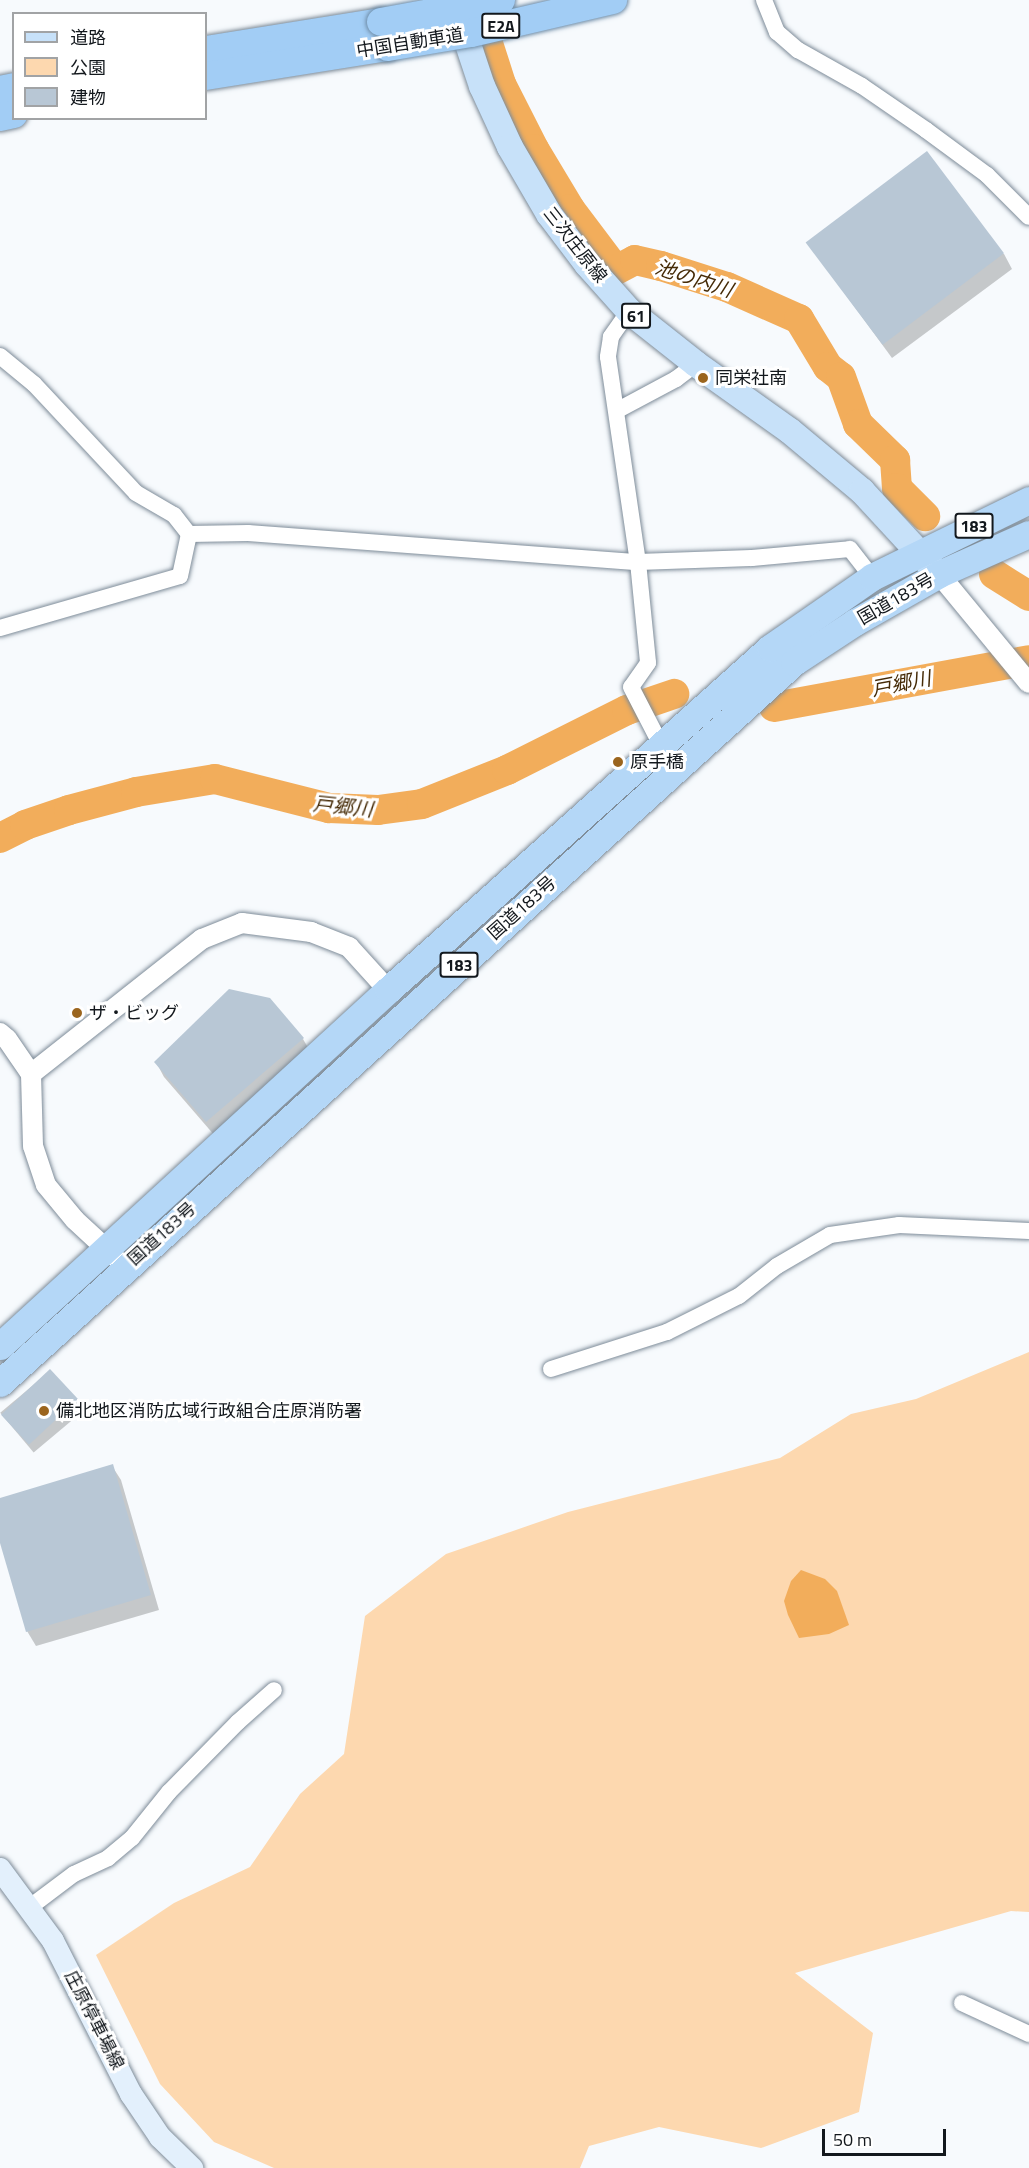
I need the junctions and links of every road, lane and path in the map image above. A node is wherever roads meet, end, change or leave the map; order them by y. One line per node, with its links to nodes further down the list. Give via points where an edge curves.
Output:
1 (453, 0): 9 (main road, 三次庄原線 / 61, via 482,86 510,147 549,214)
2 (501, 0): 5 (highway, 中国自動車道 / E2A, bridge)
3 (613, 0): 5 (highway, 中国自動車道 / E2A, bridge, via 471,33)
4 (764, 0): 8 (street, via 777,32 798,50 862,86 926,130 987,175)
5 (384, 34): 6 (highway, 中国自動車道 / E2A); 7 (highway, 中国自動車道 / E2A)
6 (207, 50)
7 (207, 76)
8 (1029, 217)
9 (629, 311): 11 (main road, 三次庄原線 / 61); 12 (street, via 611,337 608,357)
10 (0, 356): 14 (street, via 34,384 136,493 174,515)
11 (696, 364): 12 (street); 16 (main road, 三次庄原線 / 61, via 790,431 853,483)
12 (618, 410): 17 (street)
13 (1029, 500): 16 (highway, 国道183号 / 183)
14 (189, 534): 17 (street, via 248,533); 20 (street, via 180,576)
15 (1029, 534): 18 (highway, 国道183号 / 183)
16 (919, 553): 18 (main road, 三次庄原線 / 61); 19 (highway, 国道183号 / 183)
17 (638, 562): 19 (street, via 850,549); 22 (street, via 648,663 631,687)
18 (939, 574): 21 (street); 28 (highway, 国道183号 / 183, via 794,662)
19 (872, 578): 22 (highway, 国道183号 / 183, via 770,648)
20 (0, 628)
21 (1024, 677)
22 (661, 745): 23 (highway, 国道183号 / 183)
23 (388, 990): 25 (street, via 349,947 311,932 243,923 202,939); 27 (highway, 国道183号 / 183)
24 (0, 1033): 25 (street)
25 (31, 1074): 27 (street, via 33,1146 46,1185 75,1220)
26 (1029, 1231): 30 (street, via 899,1225 830,1235 777,1266 739,1296 667,1332)
27 (106, 1248): 28 (street); 29 (highway, 国道183号 / 183)
28 (125, 1268): 31 (highway, 国道183号 / 183)
29 (0, 1346)
30 (551, 1369)
31 (0, 1383)
32 (274, 1690): 34 (street, via 169,1792 132,1838 108,1858 74,1874)
33 (0, 1869): 34 (main road, 庄原停車場線)
34 (30, 1906): 37 (main road, 庄原停車場線, via 53,1941 131,2094 160,2137)
35 (962, 2003): 36 (street)
36 (1029, 2034)
37 (192, 2168)

